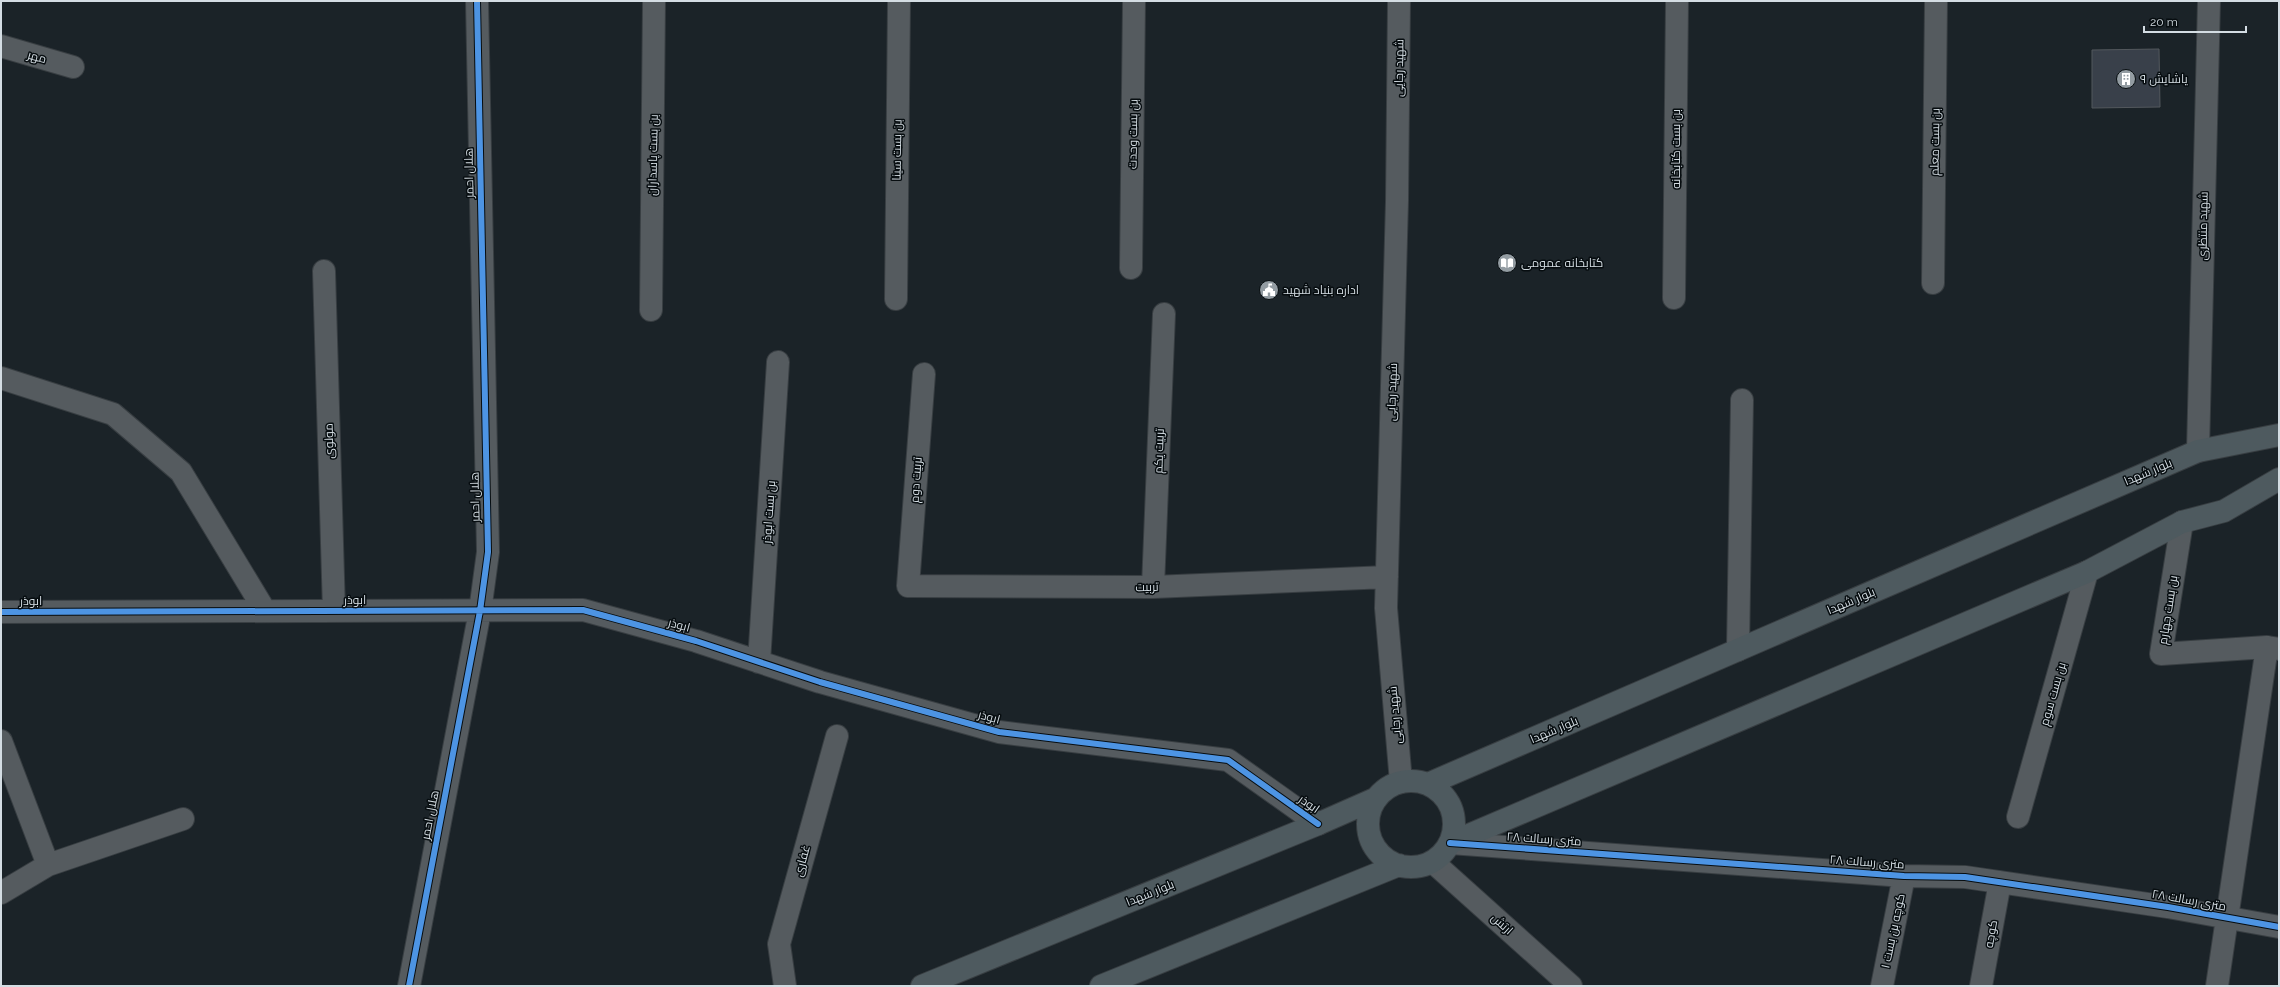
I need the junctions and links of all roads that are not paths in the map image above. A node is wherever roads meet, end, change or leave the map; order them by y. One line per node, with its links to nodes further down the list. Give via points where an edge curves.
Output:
1 (477, 1): 32 (street, هلال احمر, via 488,552)
2 (654, 1): 16 (street, بن بست پاسداران)
3 (899, 1): 15 (street, بن بست سینا)
4 (1134, 1): 11 (street, بن بست وحدت)
5 (1399, 1): 27 (street, شهید رجایی, via 1397,201)
6 (1677, 1): 14 (street, بن بست کتابخانه)
7 (1936, 1): 13 (street, بن بست معلم)
8 (2209, 1): 23 (street, شهید منتظری)
9 (1, 46): 10 (street, مهر)
10 (73, 67)
11 (1131, 268)
12 (324, 271): 31 (street, مولوی)
13 (1933, 283)
14 (1674, 298)
15 (896, 299)
16 (651, 310)
17 (1164, 314): 29 (street, تربیت یکم)
18 (778, 362): 36 (street, بن بست ابوذر)
19 (924, 374): 28 (street, تربیت دوم)
20 (1, 378): 30 (street, via 113,414 181,472)
21 (1742, 400): 35 (street)
22 (2279, 435): 23 (main road, بلوار شهدا)
23 (2198, 451): 35 (main road, بلوار شهدا)
24 (2279, 479): 25 (main road, via 2224,511)
25 (2182, 522): 26 (main road); 34 (street, بن بست چهارم, via 2161,654)
26 (2087, 572): 42 (street, بن بست سوم); 45 (main road)
27 (1387, 577): 29 (street, تربیت); 39 (street, شهید رجایی, via 1386,608)
28 (908, 586): 29 (street, تربیت)
29 (1153, 587)
30 (265, 611): 31 (street, ابوذر); 33 (street, ابوذر)
31 (334, 611): 32 (street, ابوذر)
32 (480, 611): 36 (street, ابوذر, via 583,610 696,641); 54 (street, هلال احمر)
33 (1, 612)
34 (2273, 648): 52 (street)
35 (1738, 650): 40 (main road, بلوار شهدا)
36 (759, 662): 44 (street, ابوذر, via 820,682 999,732 1228,760)
37 (837, 736): 55 (street, غفاری, via 779,944)
38 (1, 741): 47 (street)
39 (1401, 782): 40 (main road, via 1415,781); 41 (main road, via 1387,787)
40 (1428, 784): 45 (main road, via 1440,792 1449,803 1454,816 1454,830)
41 (1376, 798): 44 (main road, بلوار شهدا); 48 (main road, via 1370,811 1368,825 1371,840 1378,852 1389,862)
42 (2018, 817)
43 (183, 819): 47 (street)
44 (1318, 824): 56 (main road, بلوار شهدا)
45 (1450, 843): 46 (main road); 49 (street, ۲۸ متری رسالت)
46 (1434, 863): 48 (main road, via 1418,867); 58 (street, ارتش)
47 (48, 865): 51 (street)
48 (1399, 866): 57 (main road)
49 (1904, 876): 50 (street, ۲۸ متری رسالت, via 1965,877); 59 (street, کوچه بن بست ۱)
50 (2000, 882): 52 (street, ۲۸ متری رسالت); 60 (street, کوچه)
51 (1, 893)
52 (2227, 918): 53 (street, ۲۸ متری رسالت); 61 (street)
53 (2279, 927)
54 (409, 986)
55 (785, 986)
56 (922, 986)
57 (1100, 986)
58 (1571, 986)
59 (1882, 986)
60 (1981, 986)
61 (2217, 986)

